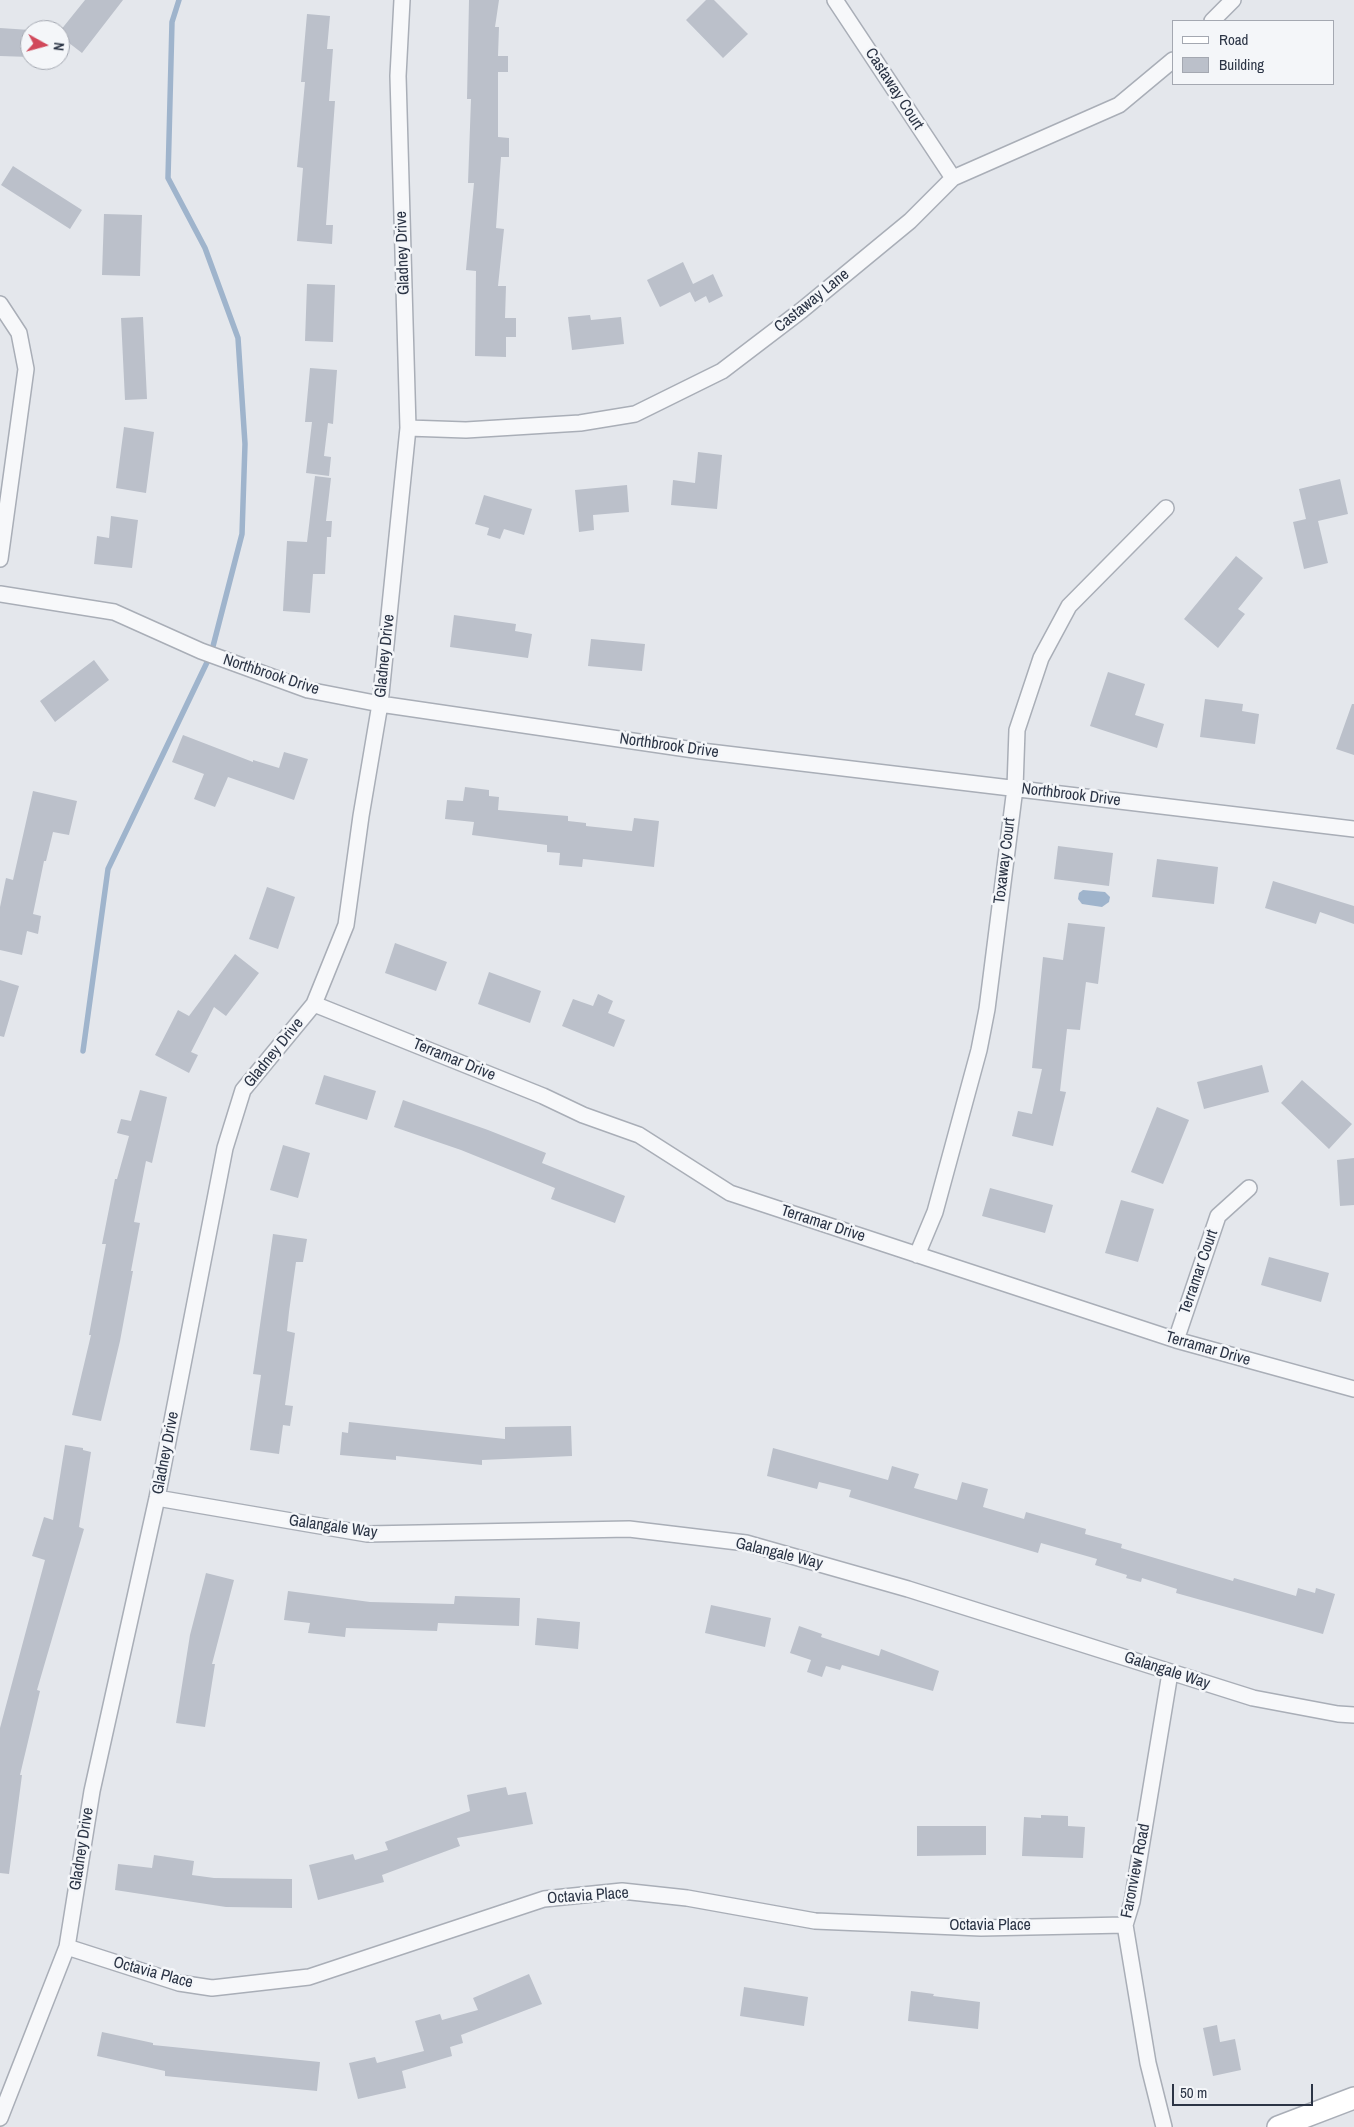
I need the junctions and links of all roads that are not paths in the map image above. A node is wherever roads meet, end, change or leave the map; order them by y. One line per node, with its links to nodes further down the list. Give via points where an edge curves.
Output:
1 (402, 0): 8 (street, Gladney Drive, via 398,76)
2 (835, 0): 6 (street, Castaway Court)
3 (1233, 0): 4 (street)
4 (1213, 20)
5 (1172, 61): 6 (street, Castaway Lane, via 1119,105)
6 (953, 178): 8 (street, Castaway Lane, via 910,222 722,371 635,414 580,424 475,430)
7 (0, 304): 10 (street, via 19,333 26,369)
8 (408, 428): 12 (street, Gladney Drive)
9 (1166, 508): 13 (street, Toxaway Court, via 1069,606 1041,658 1017,730)
10 (0, 559)
11 (0, 594): 12 (street, Northbrook Drive, via 114,612 200,652 308,690)
12 (380, 704): 13 (street, Northbrook Drive, via 701,751); 15 (street, Gladney Drive, via 346,925)
13 (1014, 788): 14 (street, Northbrook Drive); 17 (street, Toxaway Court, via 980,1050 935,1212)
14 (1354, 829)
15 (314, 1004): 17 (street, Terramar Drive, via 640,1136 730,1193); 20 (street, Gladney Drive, via 243,1090 225,1148)
16 (1249, 1188): 18 (street, Terramar Court, via 1218,1216)
17 (918, 1255): 18 (street, Terramar Drive)
18 (1176, 1340): 19 (street, Terramar Drive)
19 (1354, 1388)
20 (157, 1498): 21 (street, Galangale Way, via 368,1534 629,1529 746,1543 918,1592); 24 (street, Gladney Drive, via 92,1791)
21 (1170, 1673): 22 (street, Galangale Way, via 1253,1698); 23 (street, Faronview Road, via 1132,1902)
22 (1354, 1715)
23 (1125, 1925): 24 (street, Octavia Place, via 981,1928 815,1921 687,1898 622,1891 544,1899 309,1977 212,1988 178,1983); 27 (street, Faronview Road, via 1148,2063)
24 (67, 1947): 26 (street, Gladney Drive)
25 (1354, 2098): 28 (main road)
26 (0, 2118)
27 (1164, 2127)
28 (1278, 2127)

